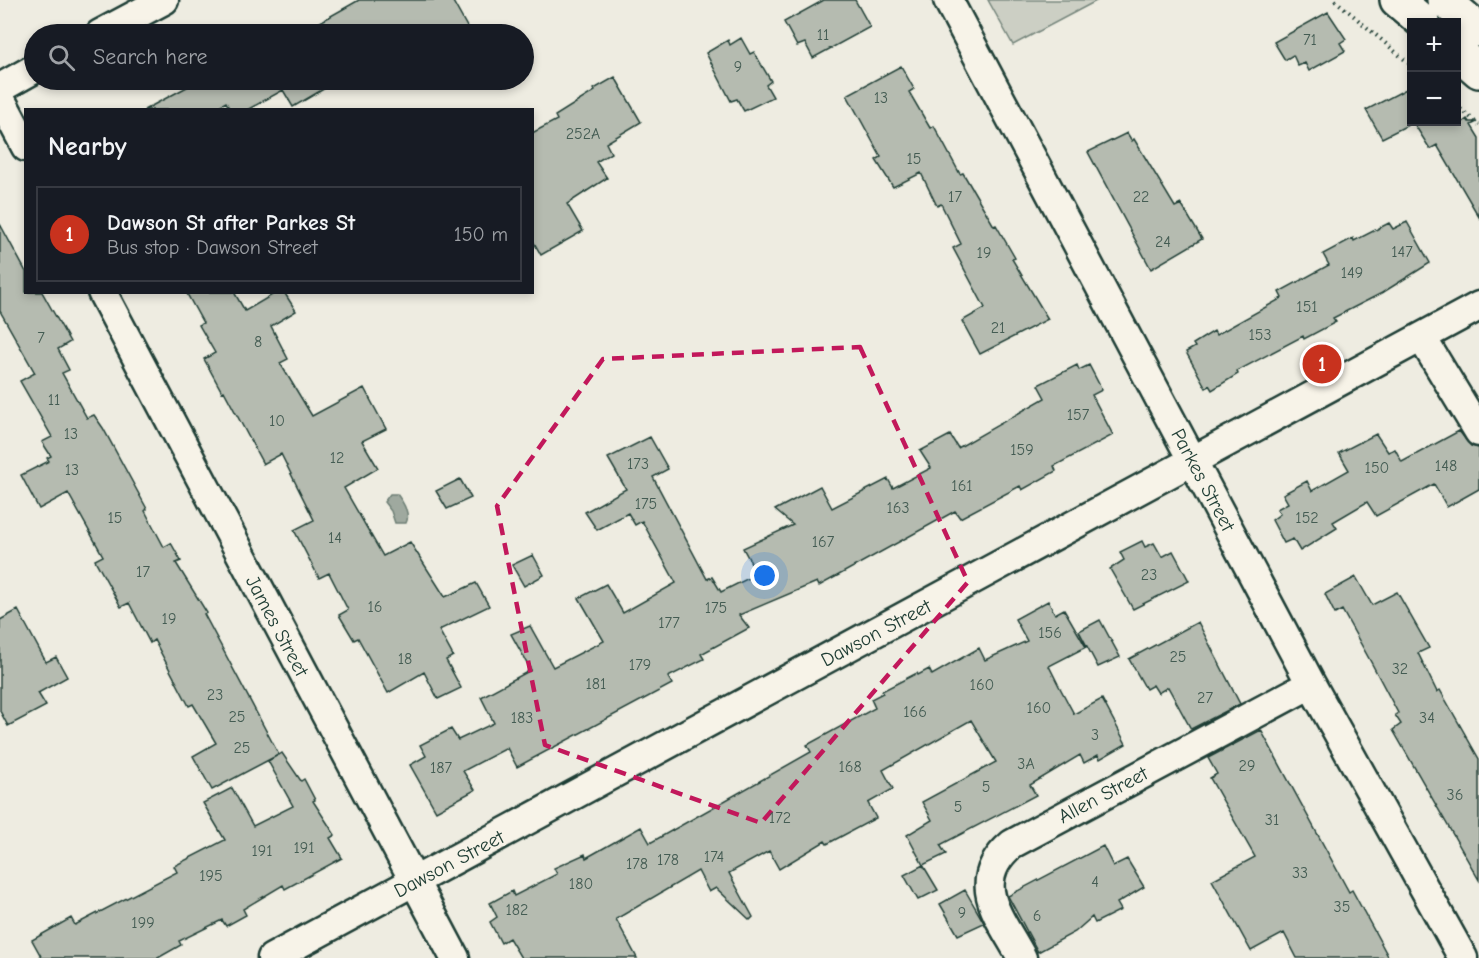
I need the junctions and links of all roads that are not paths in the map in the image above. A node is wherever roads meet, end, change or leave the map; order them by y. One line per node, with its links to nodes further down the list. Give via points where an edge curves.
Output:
1 (164, 0): 6 (street)
2 (948, 0): 18 (street, Parkes Street)
3 (1397, 0): 5 (main road)
4 (1444, 0): 7 (main road)
5 (1418, 18)
6 (119, 24)
7 (1479, 30)
8 (1461, 55): 9 (main road)
9 (1479, 70)
10 (24, 75): 11 (street)
11 (0, 88)
12 (0, 98): 13 (street)
13 (24, 143)
14 (103, 294): 20 (street, James Street)
15 (1479, 306): 16 (street, Dawson Street)
16 (1422, 338): 17 (street); 18 (street, Dawson Street)
17 (1479, 432)
18 (1193, 461): 19 (street, Parkes Street); 20 (street, Dawson Street)
19 (1311, 684): 23 (street, Allen Street, via 1012,844 997,857 990,870 988,888); 24 (street, Parkes Street)
20 (413, 884): 21 (street, Dawson Street); 22 (street, James Street)
21 (272, 958)
22 (454, 958)
23 (1022, 958)
24 (1463, 958)

